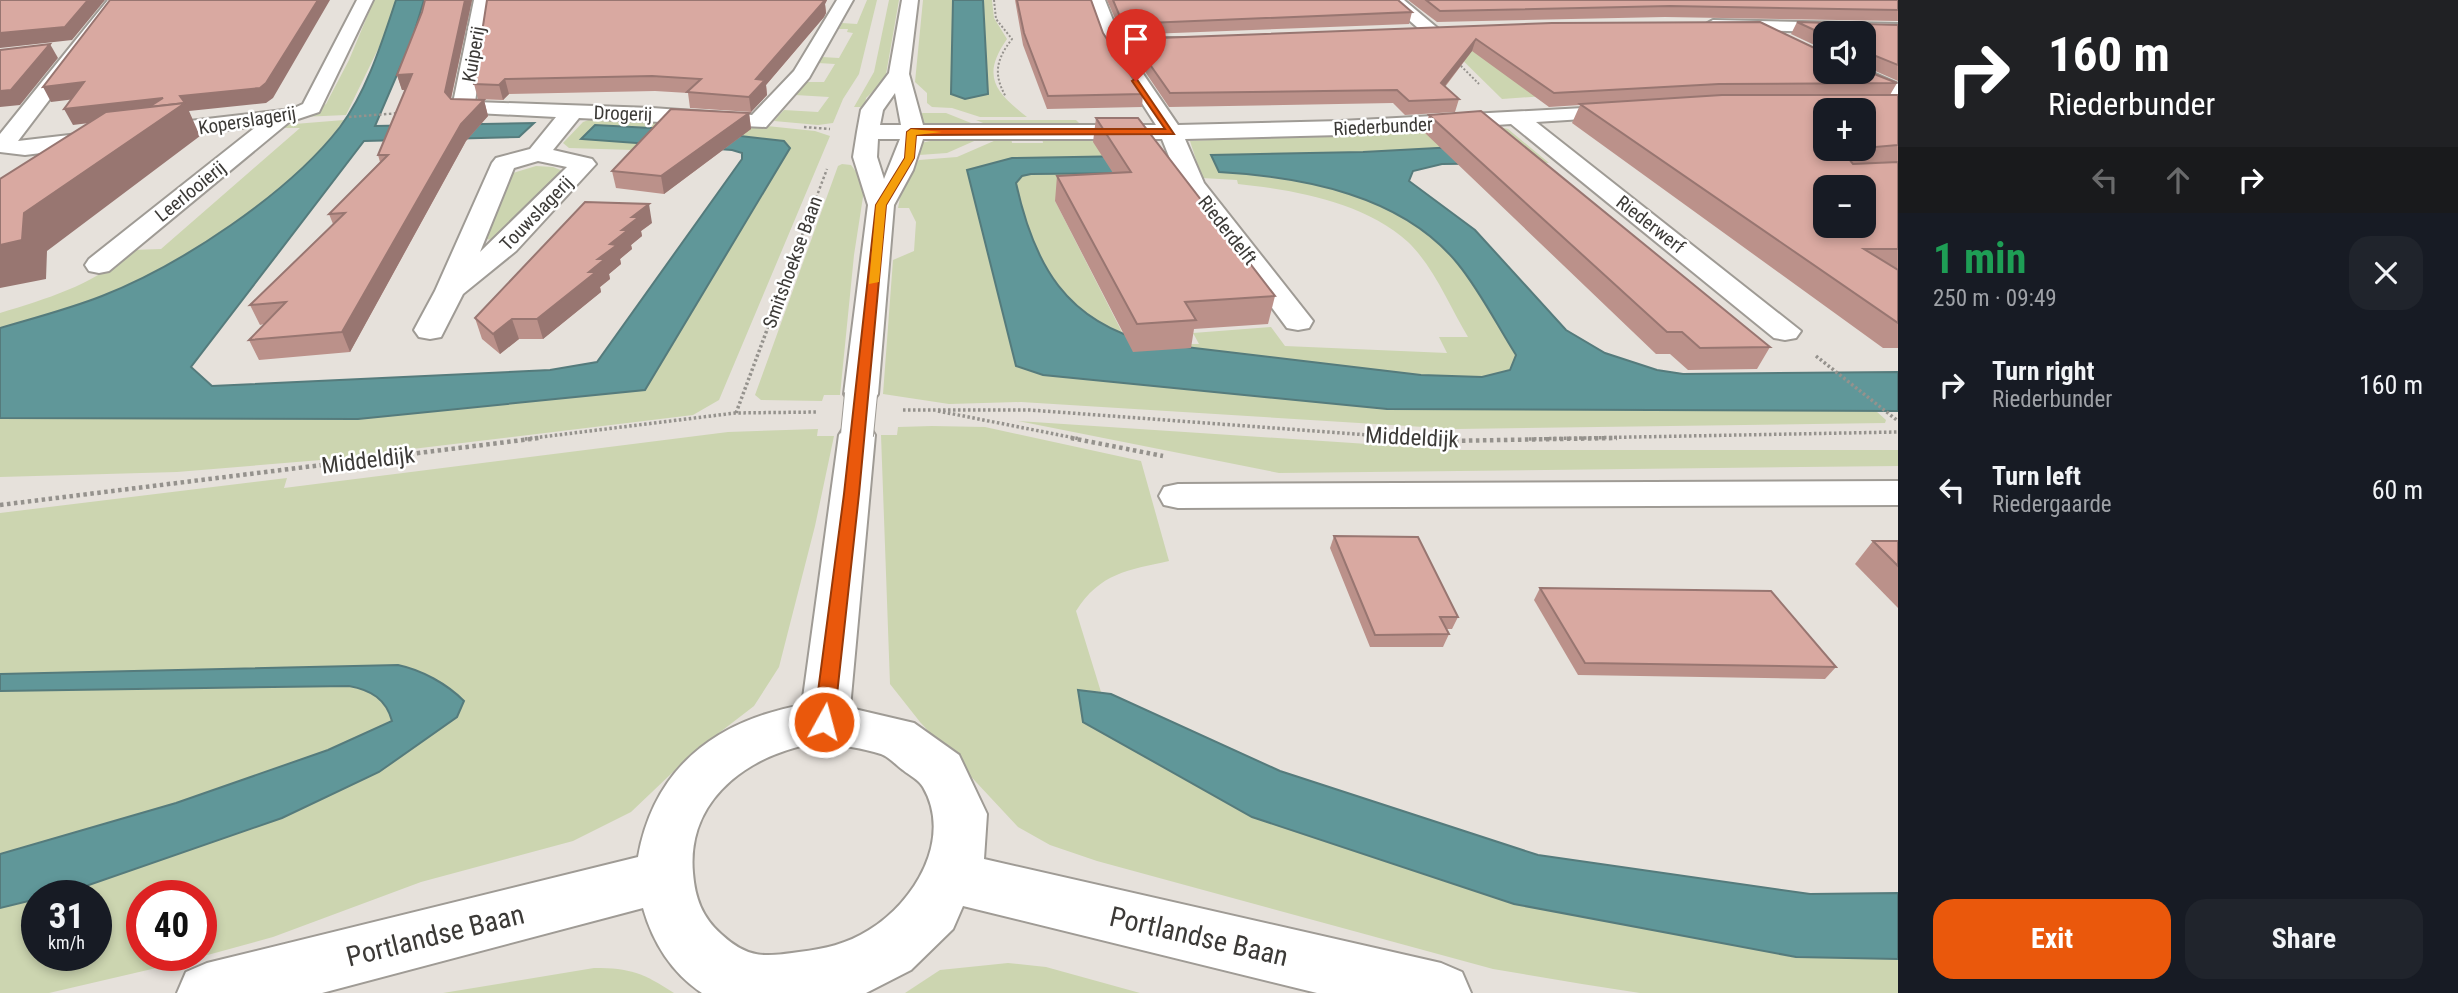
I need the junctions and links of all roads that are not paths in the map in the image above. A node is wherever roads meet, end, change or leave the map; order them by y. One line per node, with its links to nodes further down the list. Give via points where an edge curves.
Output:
1 (117, 0): 23 (street, Koperslagerij, via 61,56 2,146 25,148)
2 (365, 0): 23 (street, Koperslagerij, via 312,108)
3 (482, 0): 19 (street, Kuiperij)
4 (845, 0): 21 (street, Drogerij, via 802,74 758,122)
5 (910, 0): 16 (street)
6 (1097, 0): 14 (street, Riederdelft)
7 (1394, 0): 12 (street, via 1439,30)
8 (1714, 6): 9 (street)
9 (1751, 25): 10 (street); 11 (street); 15 (street)
10 (1696, 26)
11 (1898, 29)
12 (1406, 32)
13 (1207, 42): 14 (street)
14 (1113, 44): 26 (street, Riederdelft)
15 (1795, 46)
16 (899, 74): 24 (street, via 873,110); 25 (street, via 913,110)
17 (1876, 82): 18 (street)
18 (1898, 91)
19 (463, 108): 21 (street, Drogerij)
20 (1646, 109): 22 (street, Riederbunder)
21 (573, 111): 27 (street, Touwslagerij)
22 (1516, 117): 26 (street, Riederbunder); 33 (street, Riederwerf)
23 (281, 118): 29 (street, Leerlooierij)
24 (868, 132): 25 (street, Riederbunder); 28 (street, via 865,157)
25 (911, 132): 26 (street, Riederbunder); 28 (street, via 910,158)
26 (1171, 132): 31 (street, Riederdelft, via 1192,184)
27 (538, 154): 30 (street, Touwslagerij, via 504,163); 30 (street, Touwslagerij, via 583,164 506,245)
28 (881, 205): 36 (street, bridge)
29 (99, 265)
30 (450, 291): 32 (street, Touwslagerij)
31 (1298, 321)
32 (430, 330)
33 (1785, 331)
34 (1898, 493): 35 (street)
35 (1178, 495)
36 (824, 722): 37 (street, via 764,734 711,767 675,817 665,846); 38 (street, via 852,723 902,740 941,775 962,823)
37 (663, 877): 38 (street, via 677,924 702,958 728,976 796,992 832,988 867,977 899,959 925,936 945,909); 39 (street, Portlandse Baan)
38 (957, 879): 40 (street, Portlandse Baan)
39 (207, 993)
40 (1441, 993)

